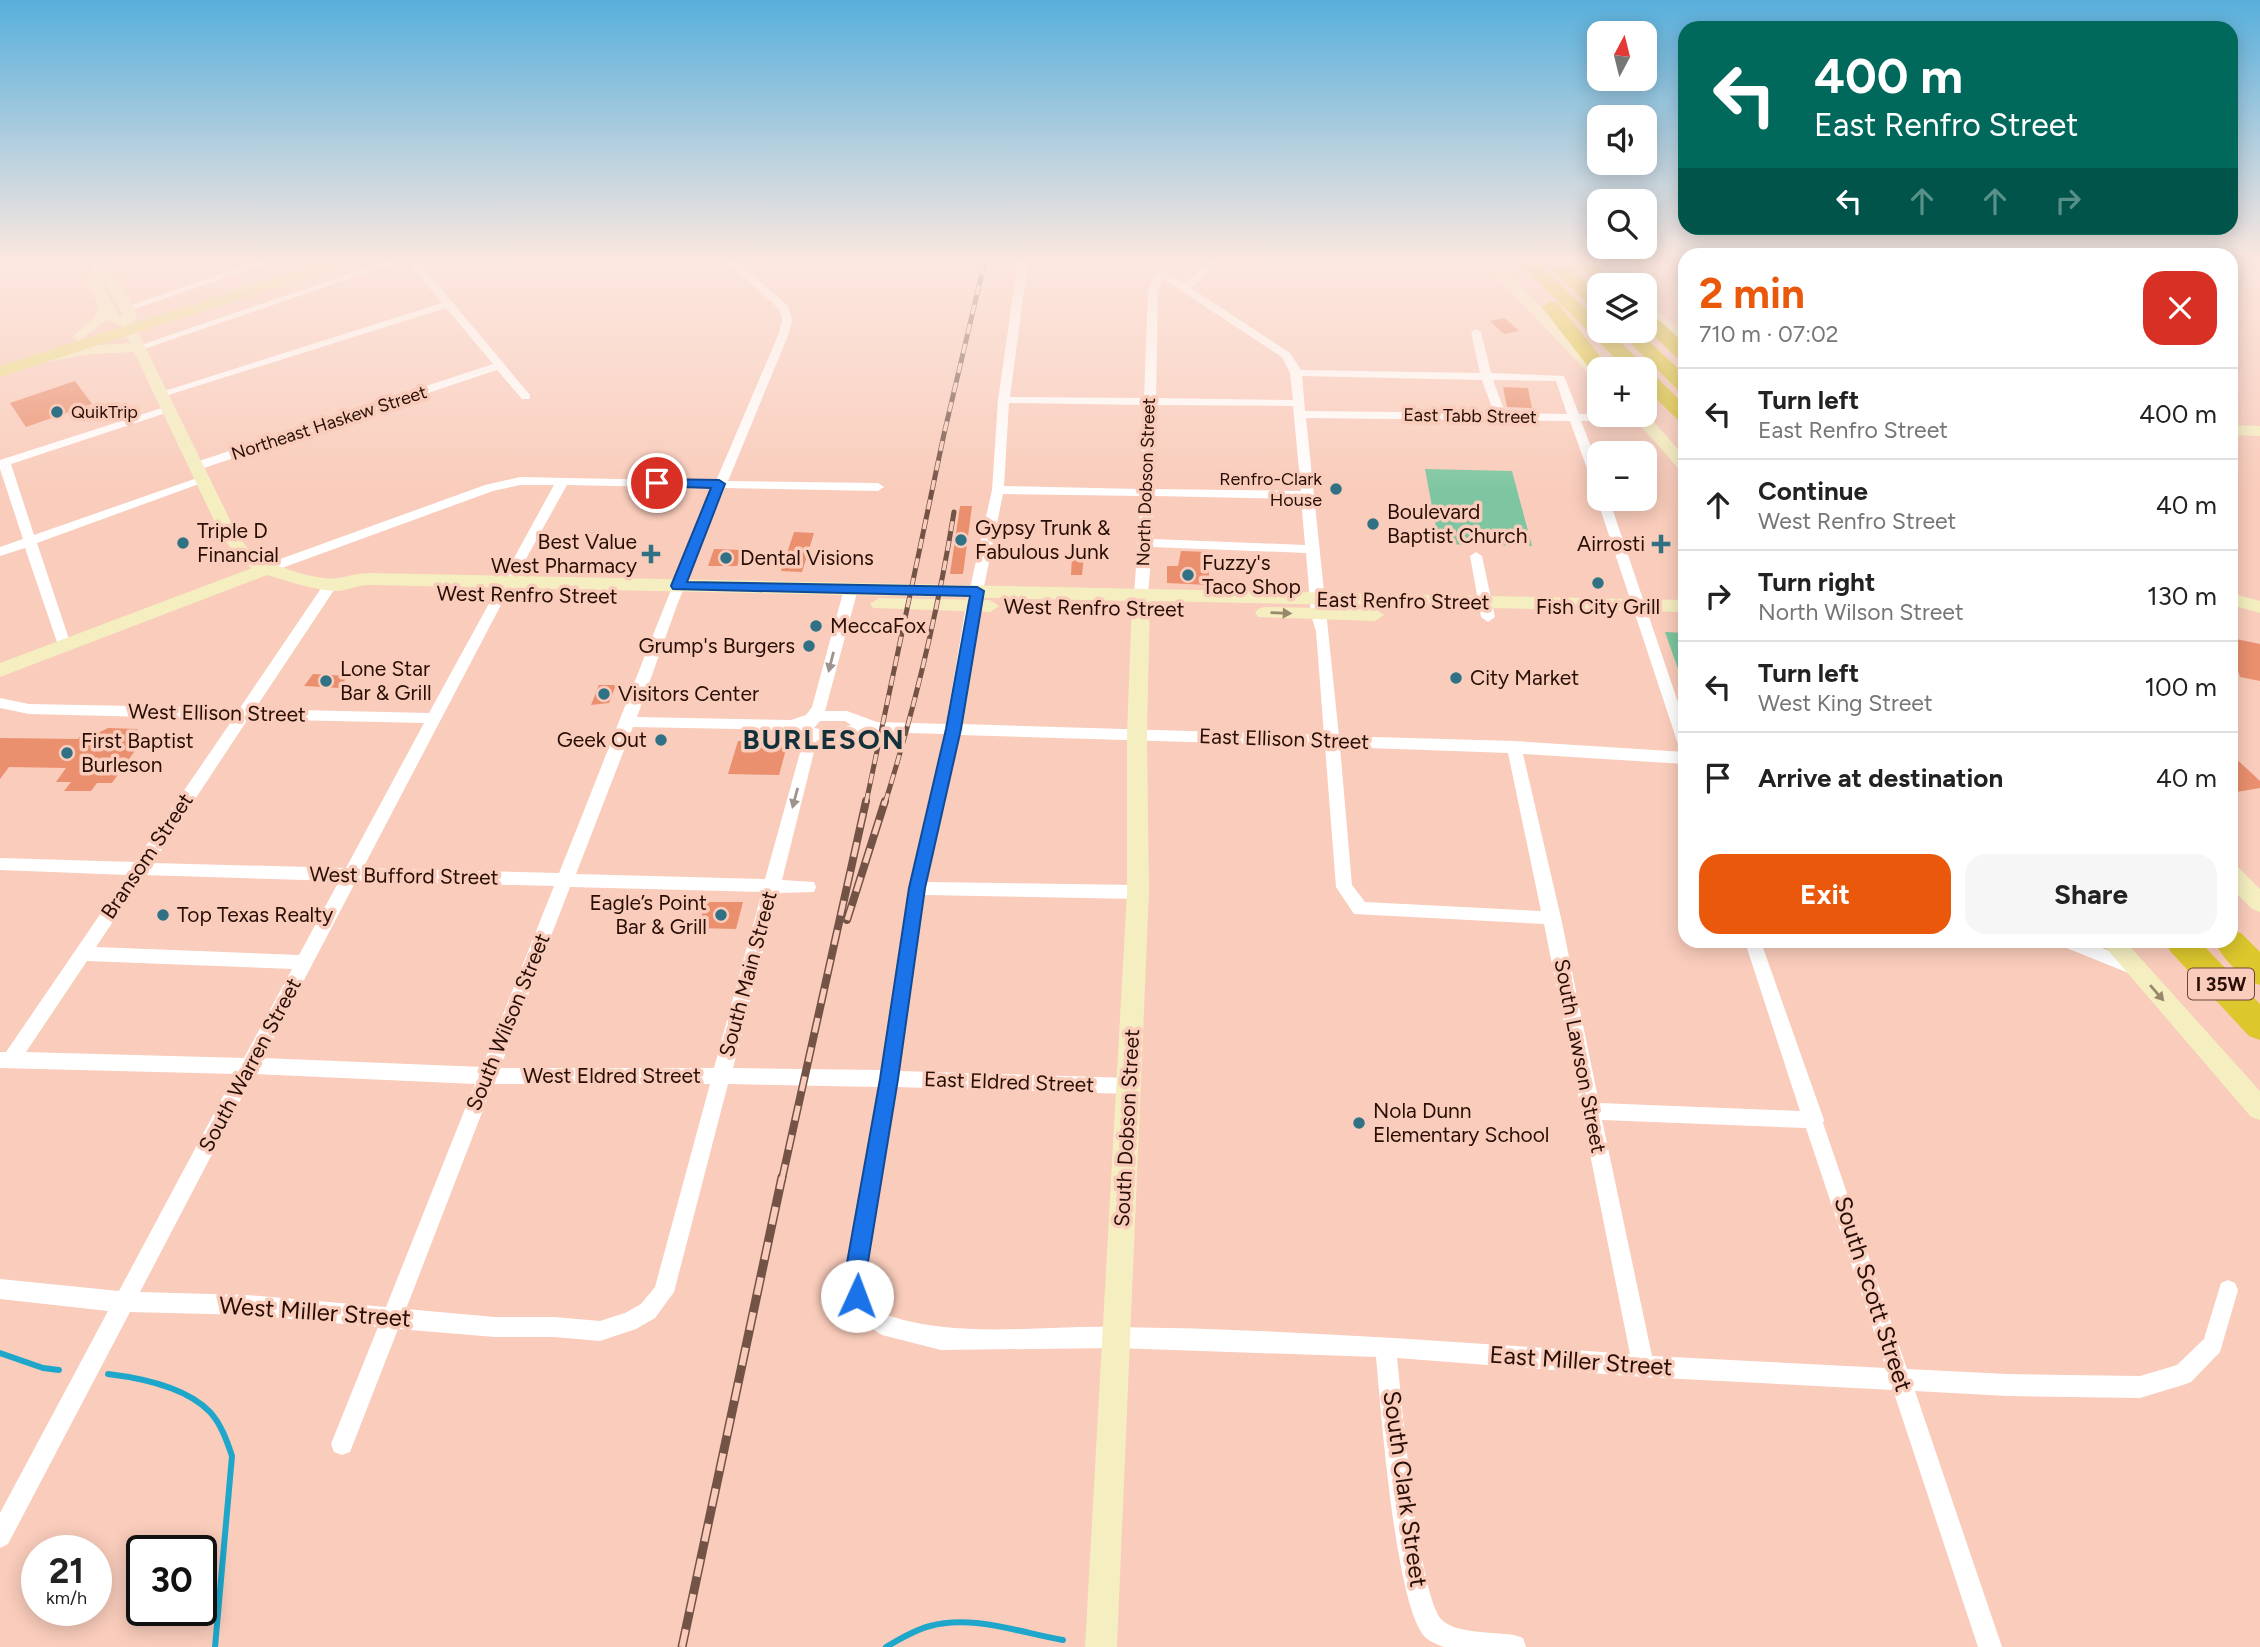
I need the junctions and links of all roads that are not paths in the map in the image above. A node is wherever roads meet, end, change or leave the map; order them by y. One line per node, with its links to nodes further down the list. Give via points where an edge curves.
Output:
1 (79, 337): 20 (main road)
2 (90, 337): 19 (main road)
3 (134, 337): 16 (main road)
4 (169, 337): 16 (street)
5 (353, 337): 31 (street)
6 (476, 337): 22 (street)
7 (782, 337): 47 (street, South Wilson Street)
8 (1013, 337): 29 (street)
9 (1152, 337): 30 (street, North Dobson Street)
10 (1257, 337): 24 (street, via 1286,355)
11 (1477, 337): 25 (street)
12 (1561, 337): 21 (main road)
13 (1575, 337): 17 (highway)
14 (1604, 337): 18 (highway)
15 (1640, 343): 26 (highway)
16 (139, 347): 19 (main road); 31 (main road)
17 (1591, 357)
18 (1625, 357)
19 (41, 359): 23 (main road)
20 (0, 363)
21 (1587, 364)
22 (500, 365): 28 (street); 45 (street, Northeast Haskew Street)
23 (0, 372)
24 (1296, 373): 25 (street); 32 (street)
25 (1486, 376): 34 (street); 35 (street, via 1560,378)
26 (1678, 379)
27 (1657, 389): 33 (highway)
28 (526, 397)
29 (1004, 400): 30 (street, East Tabb Street); 49 (street)
30 (1150, 401): 32 (street, East Tabb Street); 50 (street, North Dobson Street)
31 (165, 402): 44 (street); 45 (main road)
32 (1298, 409): 34 (street, East Tabb Street); 51 (street)
33 (1678, 409)
34 (1502, 417): 35 (street, East Tabb Street)
35 (1575, 418): 36 (street, East Tabb Street); 42 (street)
36 (1587, 418)
37 (2238, 425): 38 (main road)
38 (2260, 425)
39 (1650, 427): 43 (main road)
40 (2238, 430): 41 (main road)
41 (2260, 431)
42 (1587, 452)
43 (1678, 458)
44 (2, 463): 53 (street)
45 (201, 473): 53 (street, Northeast Haskew Street); 58 (main road, via 227,531 244,555)
46 (563, 481): 47 (street); 58 (street, via 505,483); 61 (street, South Warren Street)
47 (719, 484): 48 (street); 62 (street, South Wilson Street)
48 (878, 487)
49 (998, 490): 50 (street); 65 (street)
50 (1147, 493): 51 (street); 54 (street, North Dobson Street)
51 (1308, 495): 55 (street)
52 (1608, 511): 72 (street)
53 (30, 541): 56 (street, Northeast Haskew Street); 74 (street)
54 (1146, 543): 55 (street); 67 (street, North Dobson Street)
55 (1314, 549): 68 (street)
56 (0, 552)
57 (1476, 556): 71 (street)
58 (266, 569): 59 (main road, West Renfro Street); 74 (main road)
59 (335, 584): 61 (main road, West Renfro Street, via 342,592); 77 (street, Bransom Street)
60 (2238, 587): 63 (main road)
61 (503, 588): 62 (main road, West Renfro Street); 78 (street, South Warren Street)
62 (676, 592): 64 (main road, West Renfro Street); 79 (street, South Wilson Street)
63 (2260, 592)
64 (849, 596): 65 (main road, West Renfro Street); 65 (main road, West Renfro Street, via 911,590); 81 (street, South Main Street, one-way to 81, via 819,709)
65 (975, 599): 67 (main road, West Renfro Street); 82 (street)
66 (2238, 601): 70 (main road)
67 (1140, 602): 68 (main road, West Renfro Street); 83 (main road, South Dobson Street)
68 (1318, 607): 71 (main road, West Renfro Street); 84 (street)
69 (1678, 607): 72 (main road)
70 (2260, 607)
71 (1486, 610): 72 (main road, West Renfro Street)
72 (1640, 613): 73 (main road, West Renfro Street); 80 (street)
73 (1678, 620)
74 (64, 645): 75 (main road)
75 (0, 670)
76 (0, 703): 77 (street, West Ellison Street, via 29,709)
77 (242, 713): 78 (street, West Ellison Street); 88 (street, Bransom Street)
78 (435, 718): 89 (street, South Warren Street)
79 (627, 722): 81 (street, East Ellison Street); 90 (street, South Wilson Street)
80 (1678, 724)
81 (809, 725): 82 (street, East Ellison Street, via 817,735 855,727); 92 (street, South Main Street, one-way to 92, via 810,742)
82 (953, 729): 83 (street, East Ellison Street); 94 (street)
83 (1137, 734): 84 (street, East Ellison Street); 95 (main road, South Dobson Street)
84 (1333, 740): 85 (street, East Ellison Street); 97 (street, via 1345,887 1360,909)
85 (1514, 747): 86 (street, East Ellison Street); 97 (street, South Lawson Street)
86 (1678, 758)
87 (0, 864): 88 (street, West Bufford Street)
88 (138, 869): 89 (street, West Bufford Street); 103 (street, Bransom Street)
89 (351, 875): 90 (street, West Bufford Street); 104 (street, South Warren Street)
90 (565, 878): 92 (street, West Bufford Street); 110 (street, South Wilson Street)
91 (2238, 881): 96 (main road)
92 (771, 886): 93 (street, West Bufford Street); 112 (street, South Main Street)
93 (808, 887)
94 (917, 888): 95 (street); 113 (street)
95 (1138, 892): 114 (main road, South Dobson Street)
96 (2260, 903)
97 (1553, 918): 116 (street, South Lawson Street)
98 (1755, 948): 117 (street, South Scott Street)
99 (2084, 948): 105 (street)
100 (2117, 948): 105 (main road)
101 (2187, 948): 107 (highway, I 35W)
102 (2236, 948): 106 (highway, I 35W)
103 (82, 954): 104 (street); 108 (street, Bransom Street)
104 (305, 962): 109 (street, South Warren Street)
105 (2137, 970): 115 (main road, one-way to 115)
106 (2260, 972)
107 (2260, 1026)
108 (6, 1060): 109 (street, West Eldred Street)
109 (250, 1066): 110 (street, West Eldred Street); 120 (street, South Warren Street)
110 (487, 1076): 112 (street, West Eldred Street); 121 (street, South Wilson Street)
111 (804, 1076): 112 (street, West Eldred Street); 113 (street, East Eldred Street)
112 (721, 1077): 122 (street, South Main Street, via 664,1292 648,1311)
113 (889, 1079): 114 (street, East Eldred Street); 123 (street, East Miller Street, via 856,1274 857,1296 867,1315 879,1323 941,1339)
114 (1130, 1086): 123 (main road, South Dobson Street)
115 (2260, 1109)
116 (1590, 1111): 117 (street); 125 (street, South Lawson Street)
117 (1815, 1121): 126 (street, South Scott Street)
118 (0, 1289): 120 (street, West Miller Street)
119 (2228, 1290): 126 (street, East Miller Street, via 2213,1345 2183,1374 2140,1387)
120 (123, 1302): 121 (street, West Miller Street, via 247,1305); 128 (street, South Warren Street)
121 (391, 1318): 122 (street, West Miller Street, via 600,1331); 127 (street, South Wilson Street)
122 (629, 1322)
123 (1116, 1337): 124 (street, East Miller Street); 129 (main road, South Dobson Street)
124 (1385, 1347): 125 (street, East Miller Street); 130 (street, South Clark Street, via 1416,1586 1430,1625 1446,1637)
125 (1643, 1366): 126 (street, East Miller Street)
126 (1900, 1379): 131 (street, South Scott Street)
127 (342, 1444)
128 (0, 1536)
129 (1101, 1647)
130 (1514, 1647)
131 (1990, 1647)

